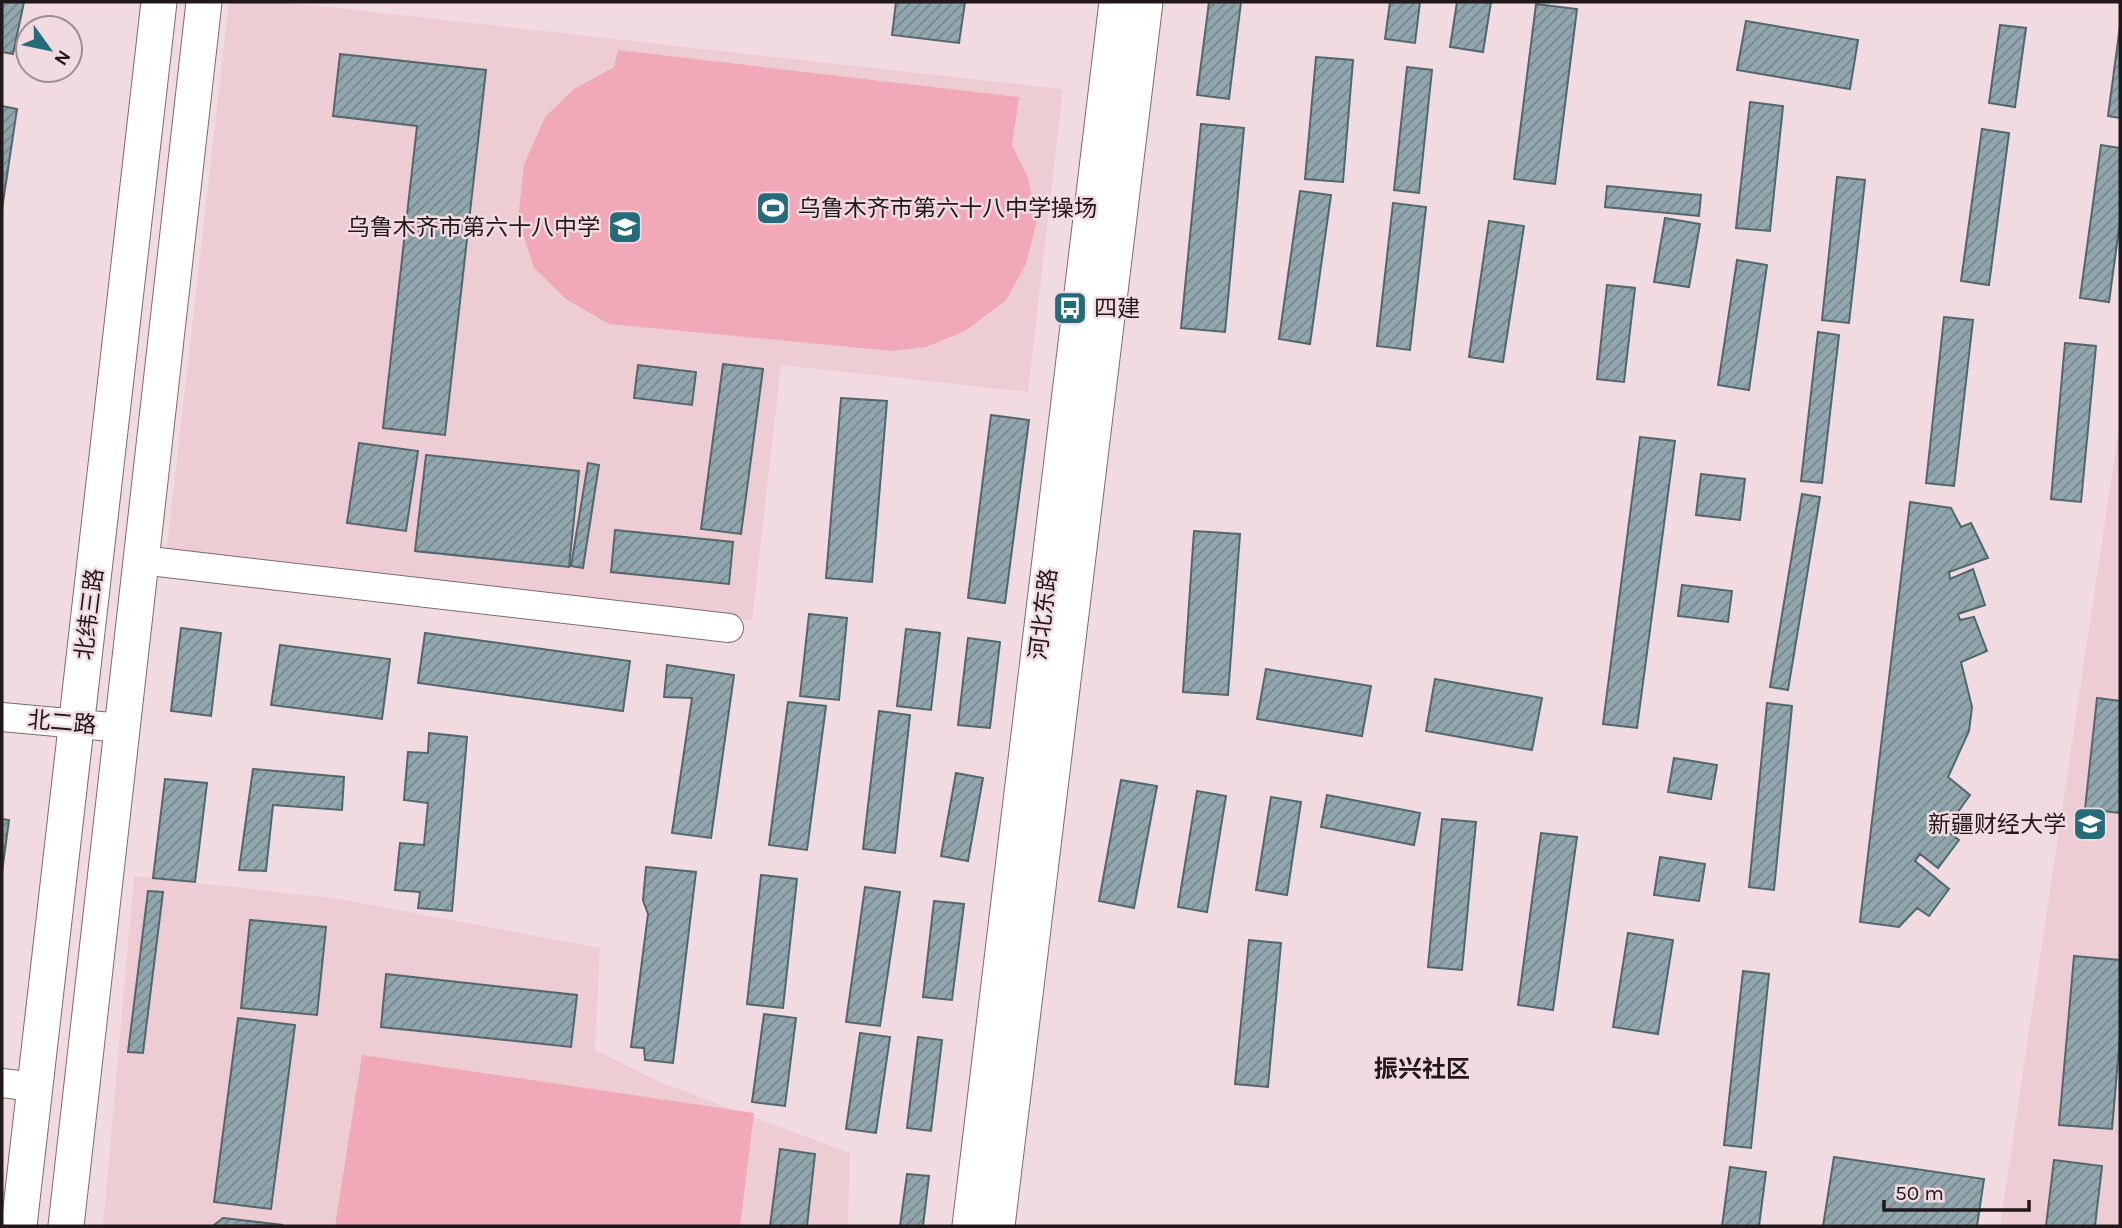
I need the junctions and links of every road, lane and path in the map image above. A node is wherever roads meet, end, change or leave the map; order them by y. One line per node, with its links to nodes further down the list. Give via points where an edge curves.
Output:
1 (159, 2): 8 (main road, 北纬三路)
2 (204, 2): 5 (main road, 北纬三路)
3 (1117, 2): 13 (main road, 河北东路)
4 (1145, 2): 14 (main road)
5 (141, 560): 6 (street); 9 (main road, 北纬三路)
6 (729, 628)
7 (2, 716): 8 (street, 北二路)
8 (76, 724): 9 (street, 北二路); 10 (main road, 北纬三路)
9 (122, 728): 12 (main road, 北纬三路)
10 (18, 1085): 11 (main road, 北纬三路)
11 (19, 1226)
12 (66, 1226)
13 (970, 1226)
14 (997, 1226)

